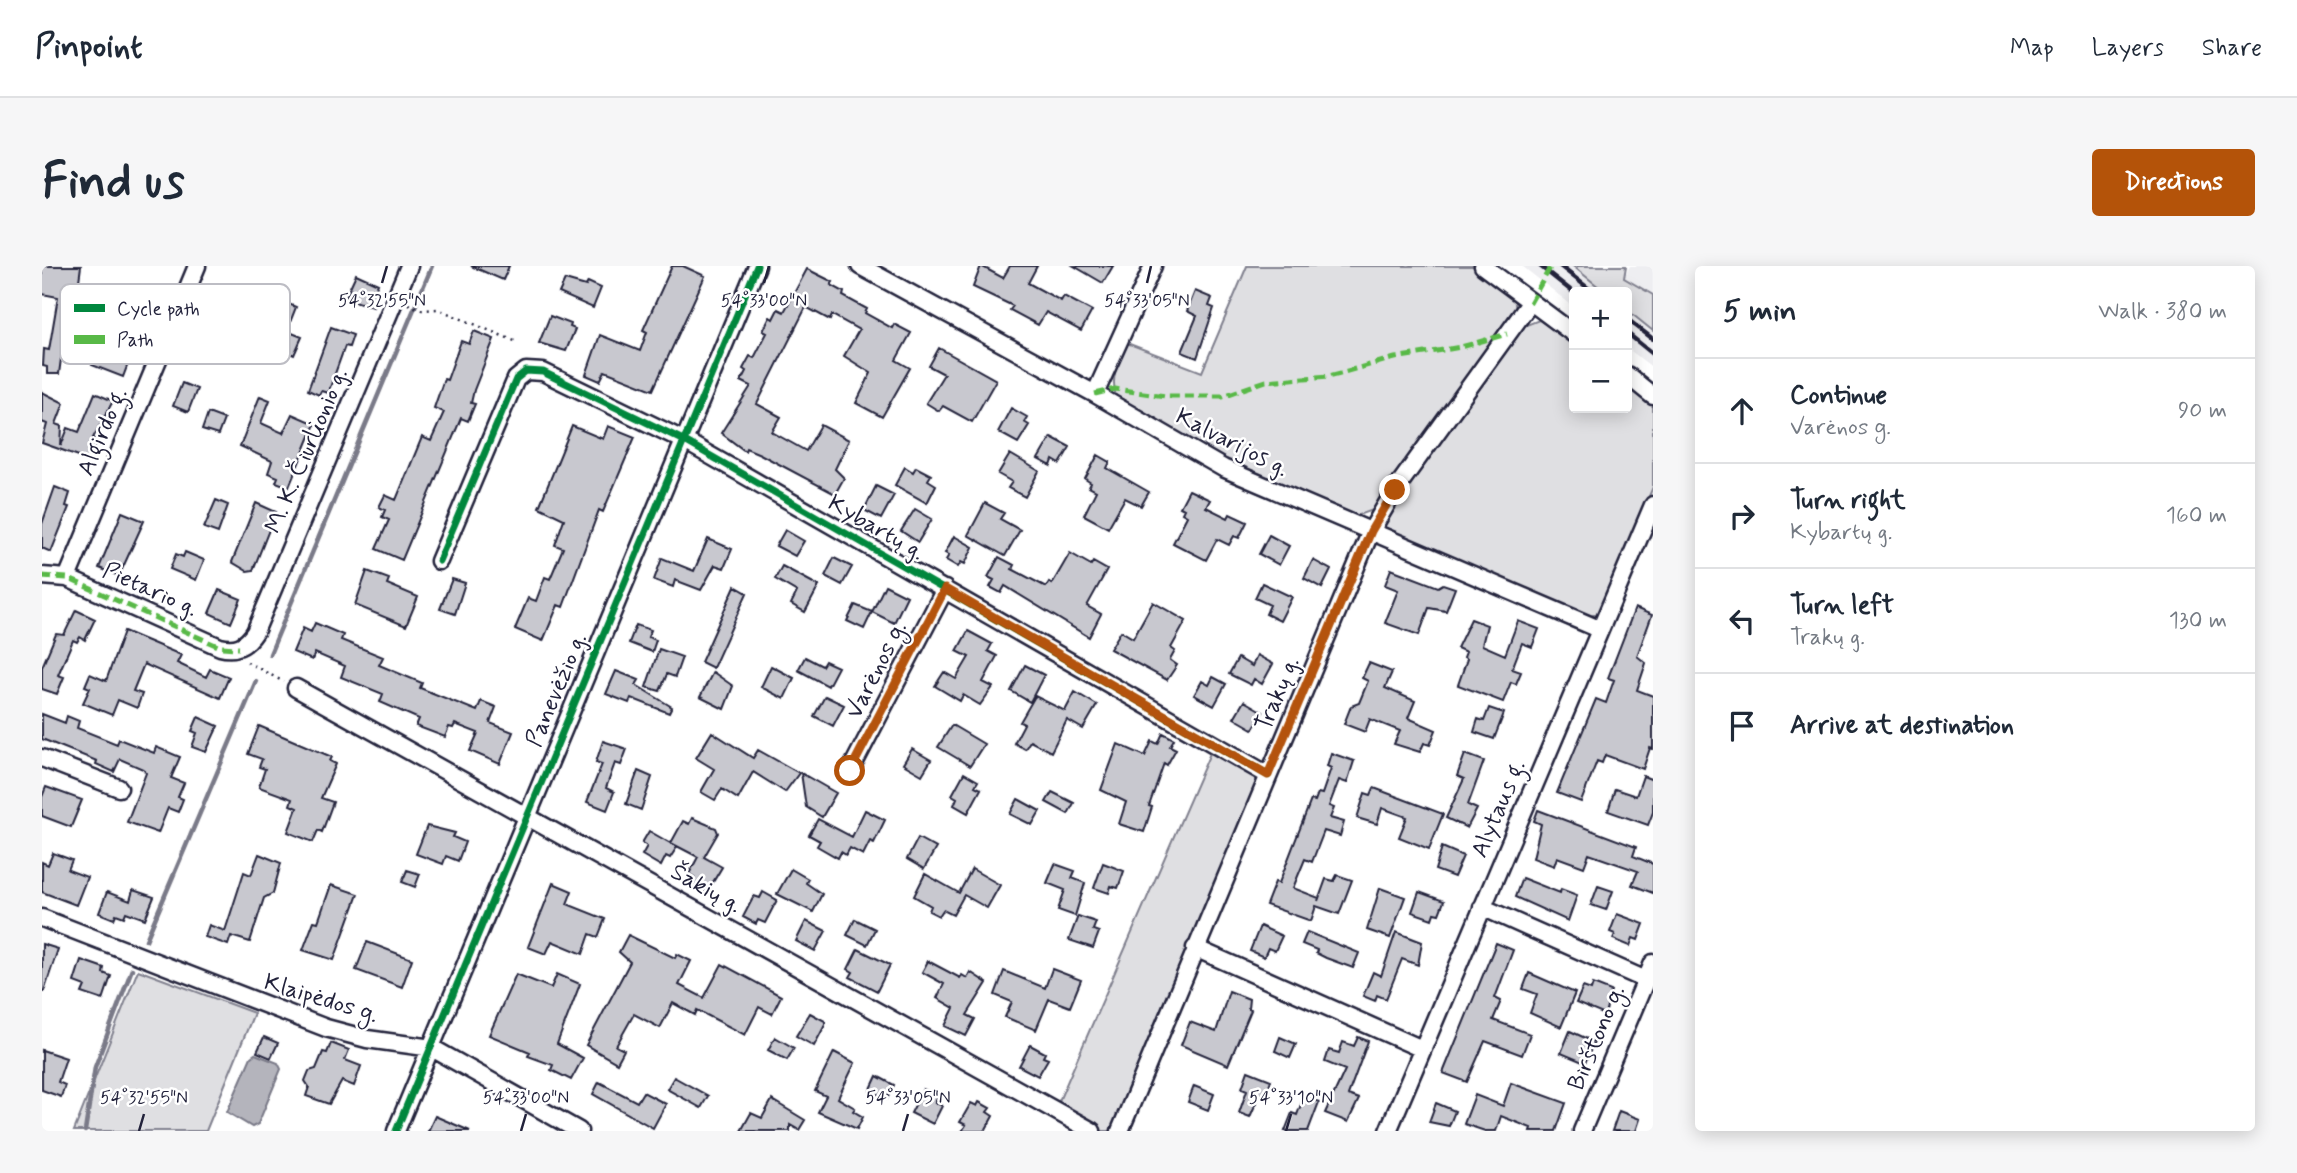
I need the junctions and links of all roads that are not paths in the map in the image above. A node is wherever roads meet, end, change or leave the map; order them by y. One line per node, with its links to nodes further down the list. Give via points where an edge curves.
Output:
1 (197, 266): 7 (street, Algirdo g.)
2 (410, 266): 22 (street, M. K. Čiurlionio g., via 255,632)
3 (757, 266): 14 (street, Panevėžio g.)
4 (860, 266): 12 (street, Kalvarijos g.)
5 (1153, 266): 12 (street)
6 (1483, 266): 8 (street)
7 (190, 284)
8 (1530, 303): 9 (street); 16 (street, Trakų g., via 1395,490)
9 (1569, 330)
10 (156, 364): 19 (street, Algirdo g.)
11 (1632, 379): 13 (street)
12 (1095, 394): 16 (street, Kalvarijos g., via 1223,468)
13 (1653, 396)
14 (683, 440): 17 (street, Kybartų g., via 543,372 526,371 516,379); 20 (street, Kybartų g.); 28 (street, Panevėžio g.)
15 (1653, 505): 21 (street, Alytaus g.)
16 (1371, 531): 21 (street, Kalvarijos g.); 26 (street, Trakų g.)
17 (439, 561)
18 (42, 576): 19 (street, Pietario g.)
19 (67, 578): 22 (street, Pietario g., via 220,647)
20 (945, 589): 25 (street, Varėnos g.); 26 (street, Kybartų g.)
21 (1599, 629): 29 (street, Alytaus g.)
22 (239, 648)
23 (296, 688): 28 (street, Šakių g.)
24 (42, 758): 27 (street)
25 (850, 771)
26 (1268, 775): 31 (street, Trakų g.)
27 (119, 788)
28 (526, 815): 34 (street, Panevėžio g.); 38 (street, Šakių g.)
29 (1482, 907): 33 (street); 35 (street, Alytaus g.)
30 (42, 918): 34 (street, Klaipėdos g., via 326,1028)
31 (1195, 948): 35 (street); 39 (street, Trakų g.)
32 (1653, 963): 33 (street, Birštono g.)
33 (1646, 980): 41 (street, Birštono g.)
34 (432, 1048): 36 (street, Panevėžio g.); 37 (street, Klaipėdos g.)
35 (1422, 1049): 40 (street, Alytaus g.)
36 (397, 1131)
37 (579, 1131)
38 (1092, 1131)
39 (1120, 1131)
40 (1388, 1131)
41 (1582, 1131)

